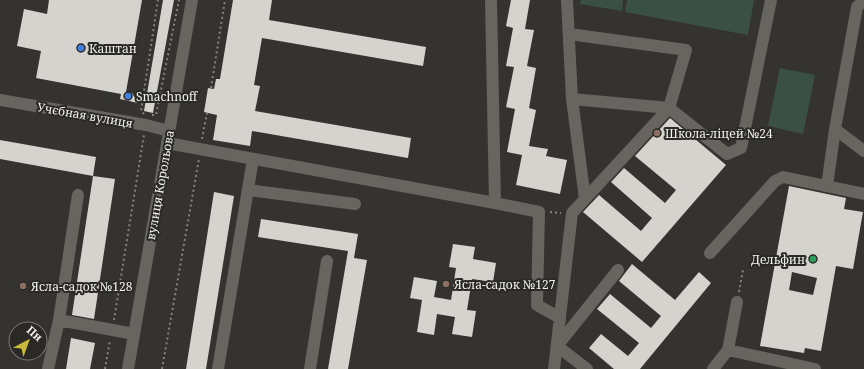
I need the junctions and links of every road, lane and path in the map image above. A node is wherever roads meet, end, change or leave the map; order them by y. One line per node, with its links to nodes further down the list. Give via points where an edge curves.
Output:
1 (158, 0): 2 (path, via 141,111 147,116 156,115)
2 (179, 0)
3 (192, 0): 17 (street, вулиця Корольова)
4 (225, 0): 10 (path)
5 (491, 0): 27 (street)
6 (567, 0): 9 (street)
7 (771, 0): 13 (street, via 741,148 727,154)
8 (864, 0): 16 (street, via 857,7)
9 (569, 34): 11 (street); 13 (street, via 686,50)
10 (211, 88)
11 (572, 99): 13 (street); 26 (street)
12 (0, 101): 15 (street, Учєбная вулиця)
13 (669, 108): 26 (street)
14 (207, 113): 19 (path)
15 (146, 125): 17 (street, Учєбная вулиця); 38 (path)
16 (836, 129): 20 (street); 22 (street)
17 (169, 131): 18 (street, вулиця Корольова)
18 (167, 143): 19 (street); 39 (street, вулиця Корольова)
19 (200, 149): 21 (street); 45 (path)
20 (864, 151)
21 (253, 159): 23 (street); 27 (street)
22 (827, 186): 24 (street); 31 (street, via 783,177 775,181)
23 (248, 190): 28 (street); 46 (street)
24 (864, 194)
25 (78, 195): 37 (street)
26 (585, 199): 30 (street)
27 (495, 203): 29 (street)
28 (355, 204)
29 (538, 212): 30 (path); 36 (street, via 536,305)
30 (572, 213): 36 (street)
31 (710, 253)
32 (327, 261): 47 (street)
33 (618, 270): 40 (street)
34 (744, 270): 35 (path)
35 (738, 297): 41 (street)
36 (560, 318): 40 (street)
37 (58, 320): 38 (street); 42 (street)
38 (112, 330): 39 (street); 43 (path)
39 (134, 334): 44 (street, вулиця Корольова)
40 (556, 346): 48 (street); 49 (street)
41 (728, 350): 50 (street); 51 (street)
42 (48, 369)
43 (105, 369)
44 (128, 369)
45 (162, 369)
46 (218, 369)
47 (310, 369)
48 (554, 369)
49 (588, 369)
50 (714, 369)
51 (815, 369)

